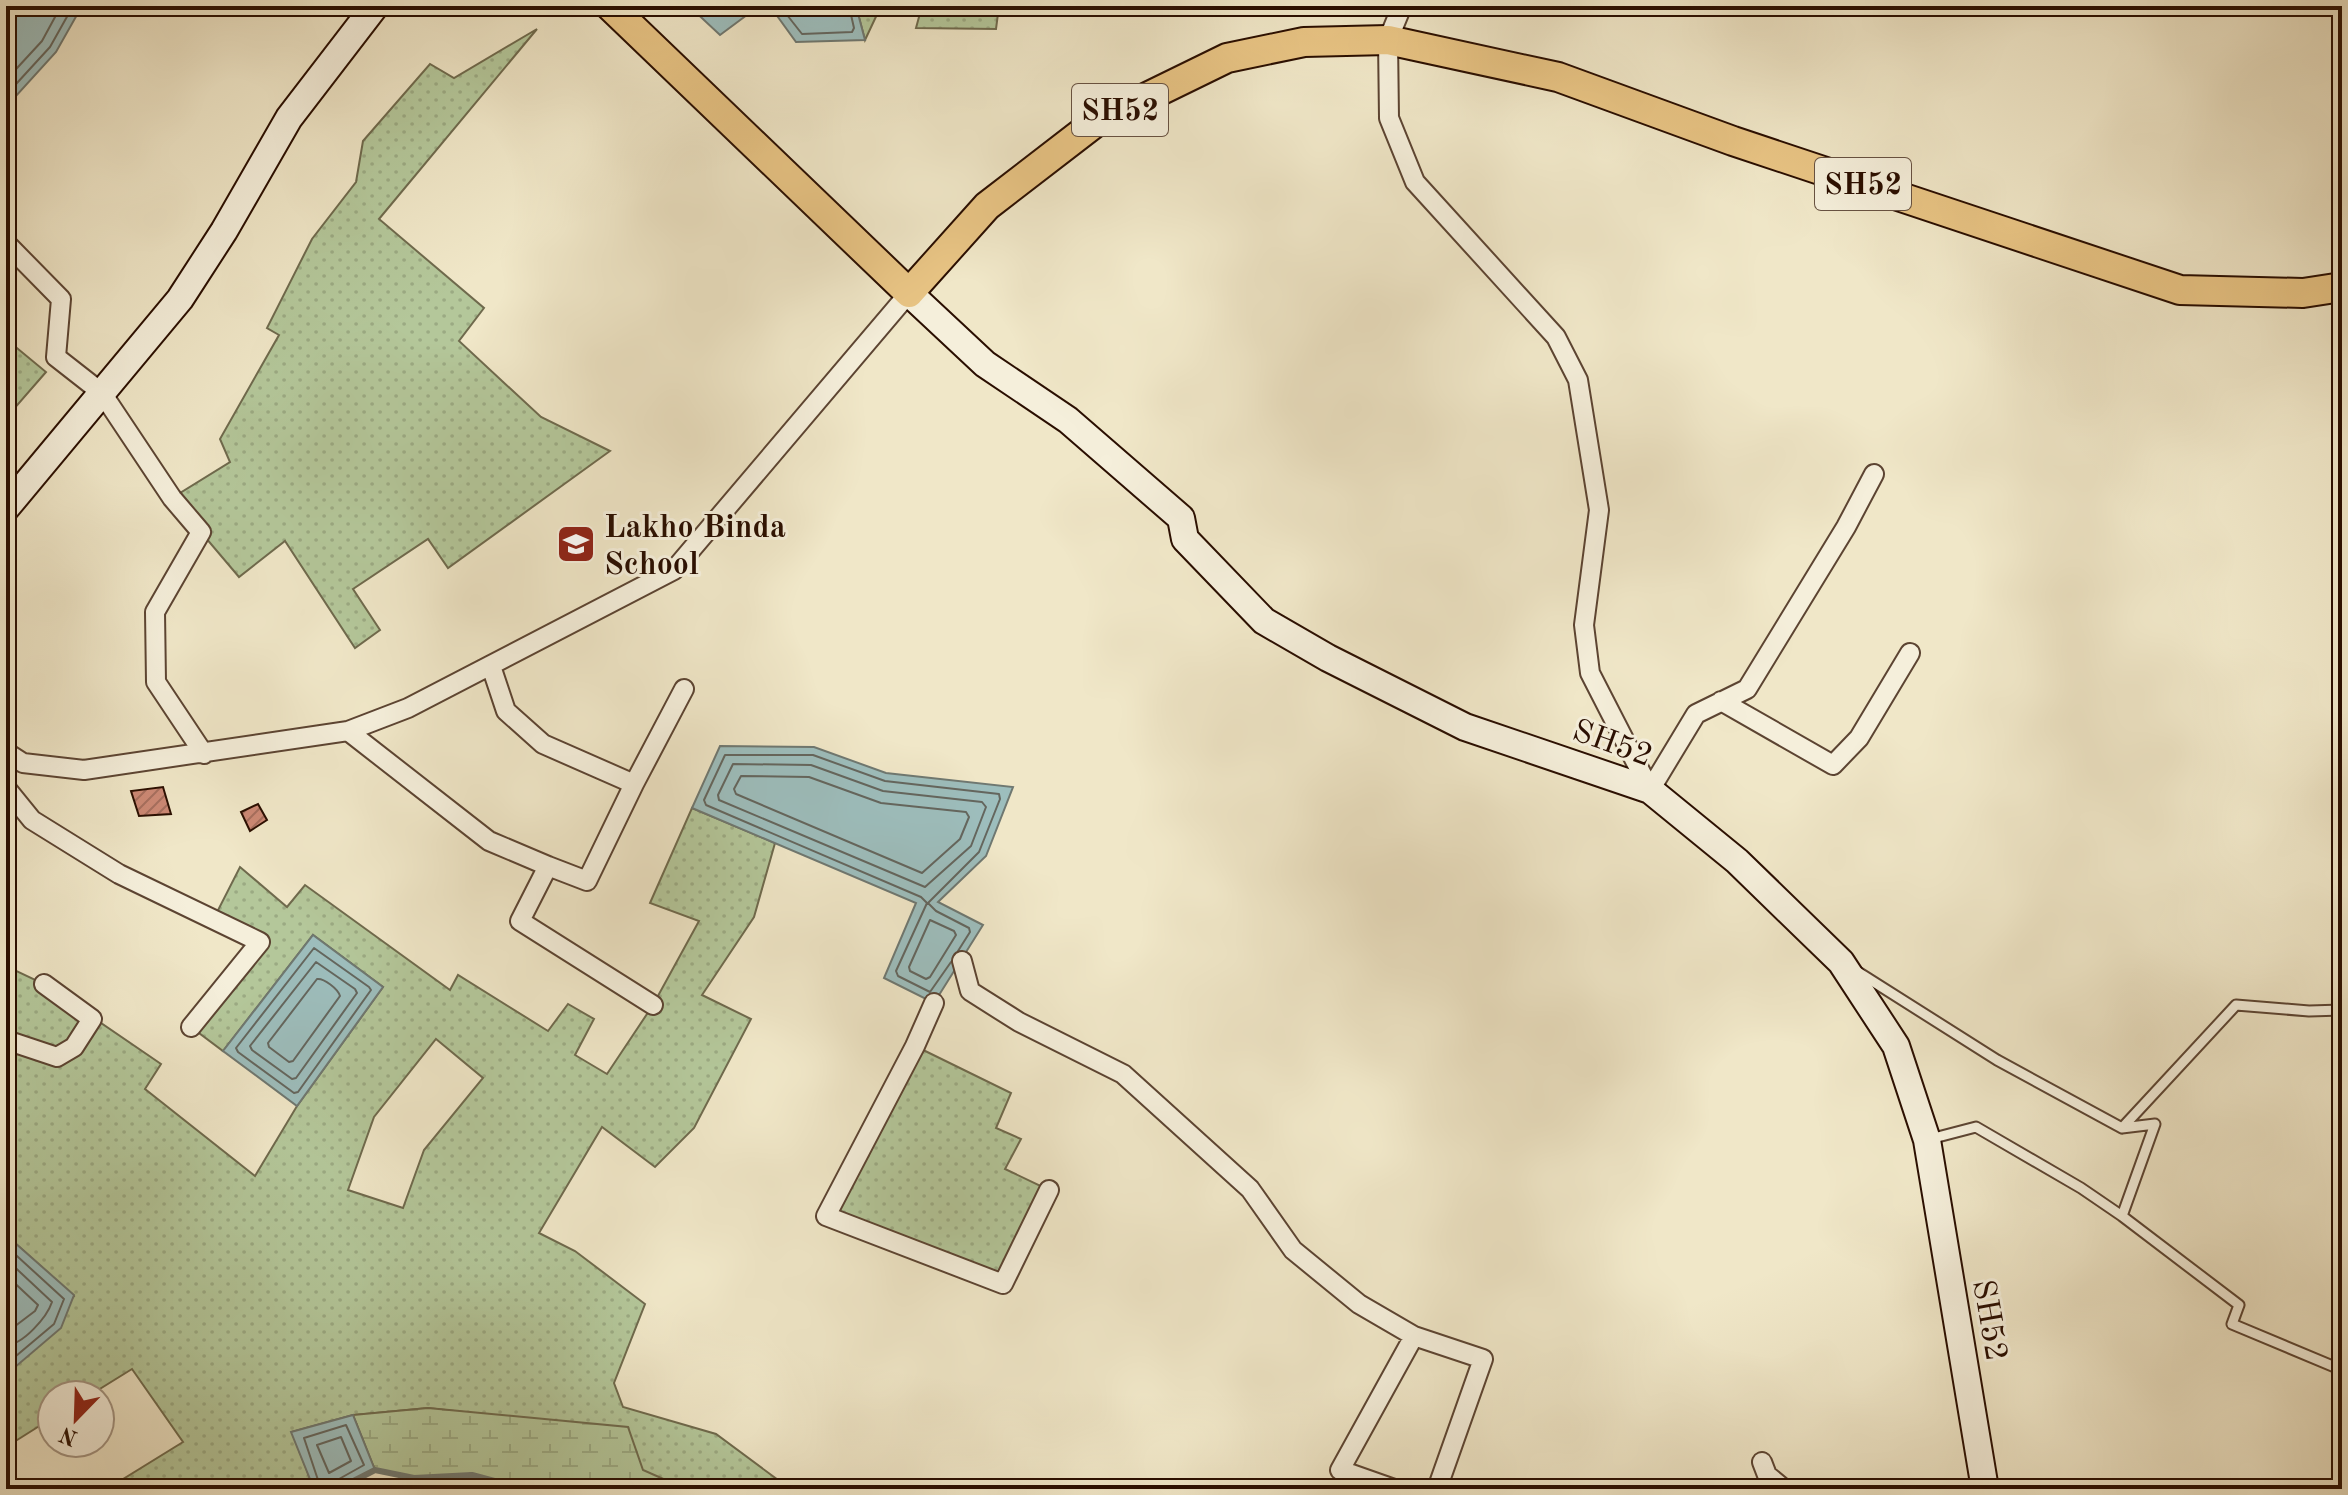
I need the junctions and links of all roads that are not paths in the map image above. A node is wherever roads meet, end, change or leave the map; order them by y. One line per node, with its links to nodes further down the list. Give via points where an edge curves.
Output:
1 (375, 6): 8 (street, via 289,118 180,299)
2 (610, 6): 7 (main road, SH52 / SH52)
3 (1402, 6): 4 (street)
4 (1388, 40): 6 (main road, SH52 / SH52, via 1558,77 2180,290 2303,293); 7 (main road, SH52 / SH52, via 1304,42 1227,58 1096,122 987,206); 22 (street, via 1389,118 1415,182 1556,337 1578,380 1599,510 1584,625 1590,673)
5 (6, 243): 8 (street, via 61,299 56,357)
6 (2342, 287)
7 (909, 293): 12 (street, via 674,570); 22 (street, SH52 / SH52, via 985,364 1068,420 1162,500 1181,518 1185,539 1264,621 1465,727)
8 (102, 393): 10 (street); 17 (street, via 201,532 155,612 156,682)
9 (1874, 474): 14 (street, via 1747,689)
10 (6, 508)
11 (1910, 653): 14 (street, via 1859,738 1833,765)
12 (491, 666): 15 (street); 20 (street, via 506,711 543,744)
13 (684, 689): 20 (street)
14 (1721, 701): 22 (street, via 1696,714)
15 (348, 731): 17 (street); 23 (street, via 489,841)
16 (6, 752): 18 (street)
17 (204, 754): 18 (street, via 84,770)
18 (23, 763): 19 (street)
19 (6, 782)
20 (634, 784): 23 (street, via 587,881)
21 (6, 788): 30 (street, via 32,820 119,874 260,942)
22 (1650, 790): 25 (street, SH52 / SH52, via 1737,861)
23 (548, 866): 28 (street, via 520,921)
24 (962, 961): 36 (street, via 970,991 1123,1074 1250,1189 1293,1250 1359,1304)
25 (1841, 962): 32 (lane, via 1997,1060); 33 (street, SH52 / SH52, via 1896,1046)
26 (44, 984): 31 (street, via 92,1019 74,1047 57,1057)
27 (934, 1003): 34 (street, via 826,1216 1003,1284)
28 (653, 1005)
29 (2342, 1010): 32 (lane, via 2236,1005)
30 (191, 1027)
31 (6, 1040)
32 (2122, 1128): 35 (lane, via 2155,1124)
33 (1927, 1140): 35 (lane, via 1976,1127); 42 (street, SH52 / SH52)
34 (1049, 1190)
35 (2122, 1216): 37 (lane, via 2239,1305 2232,1324)
36 (1414, 1336): 39 (street, via 1340,1470); 40 (street, via 1483,1359)
37 (2342, 1370)
38 (1762, 1462): 41 (street, via 1767,1475)
39 (1394, 1489)
40 (1437, 1489)
41 (1784, 1489)
42 (1985, 1489)

